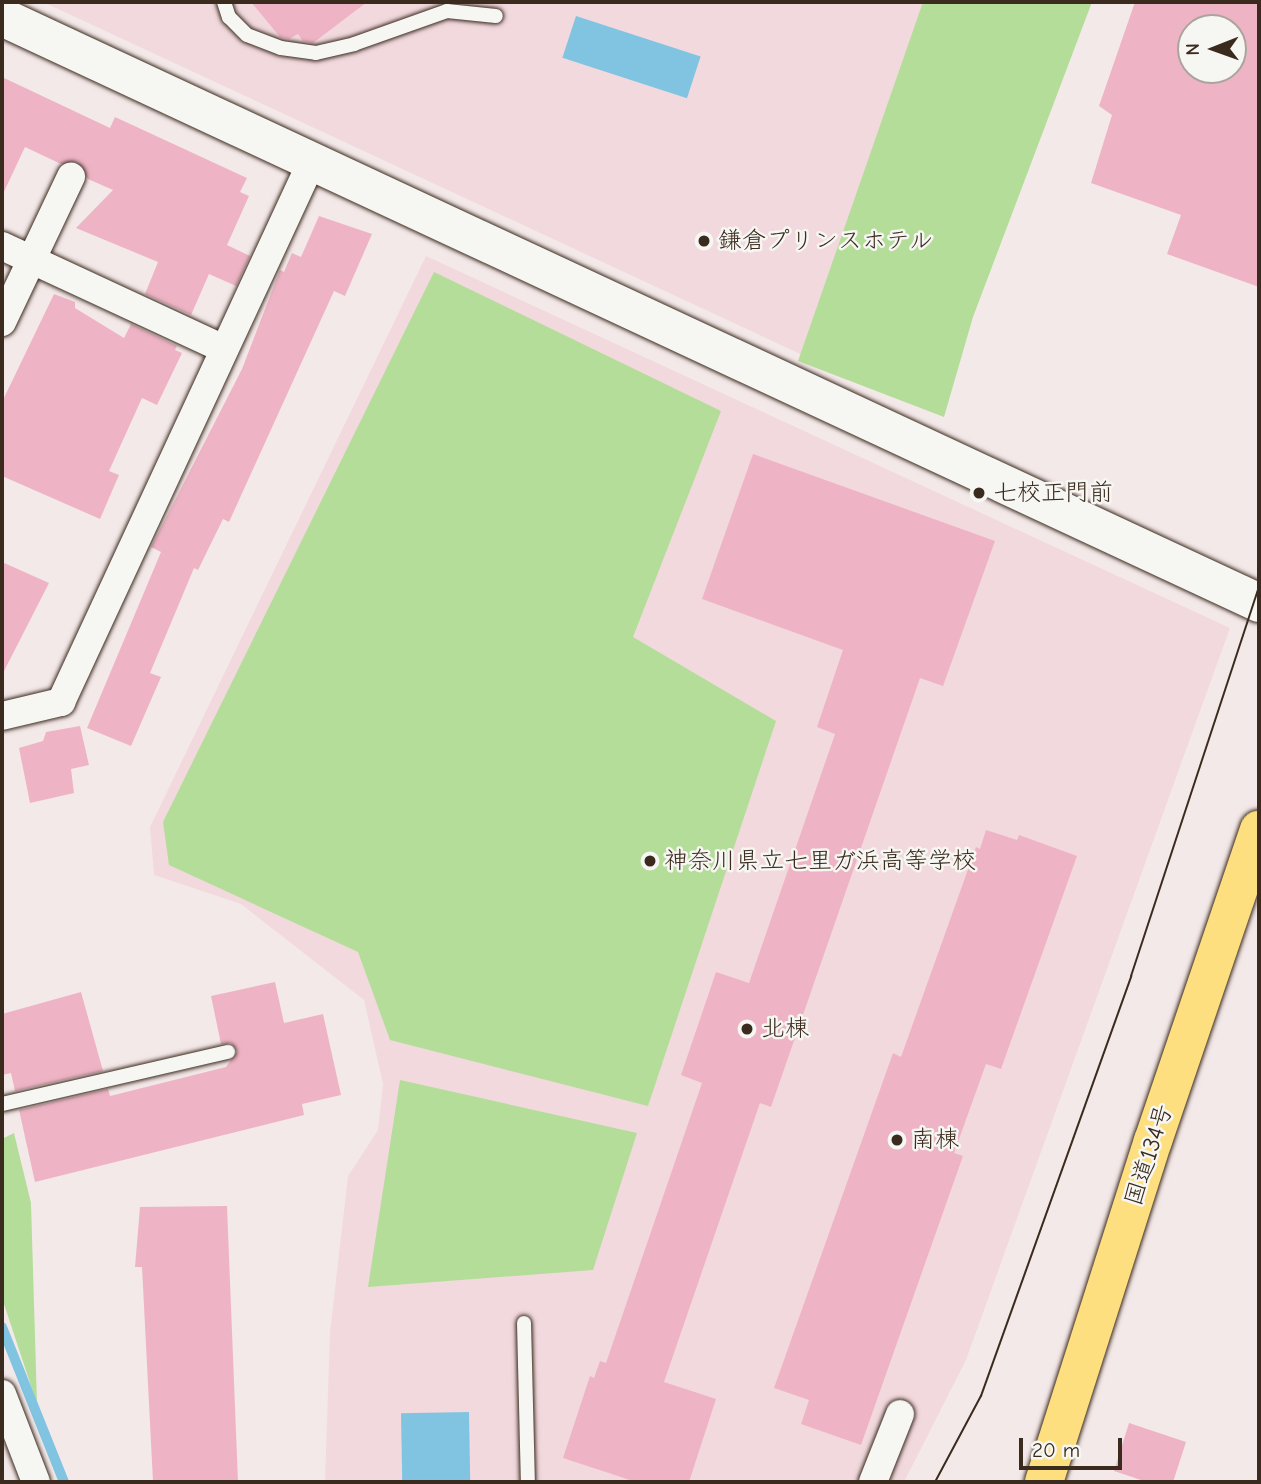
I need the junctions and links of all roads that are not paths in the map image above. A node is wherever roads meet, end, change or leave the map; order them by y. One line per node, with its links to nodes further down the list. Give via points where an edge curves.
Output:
1 (224, 2): 2 (lane, via 229,17 247,35 281,48 316,53 447,11)
2 (496, 16)
3 (2, 17): 4 (street)
4 (312, 161): 9 (street); 10 (street)
5 (71, 177): 7 (street)
6 (2, 246): 7 (street)
7 (31, 259): 8 (street); 9 (street)
8 (2, 322)
9 (224, 349): 11 (street, via 61,702)
10 (1259, 603)
11 (2, 716)
12 (1259, 830): 21 (highway, 国道134号, via 1153,1140)
13 (228, 1052): 14 (lane)
14 (2, 1104)
15 (524, 1323): 19 (lane)
16 (2, 1394): 18 (street)
17 (900, 1414): 20 (street)
18 (36, 1482)
19 (528, 1482)
20 (873, 1482)
21 (1044, 1482)

